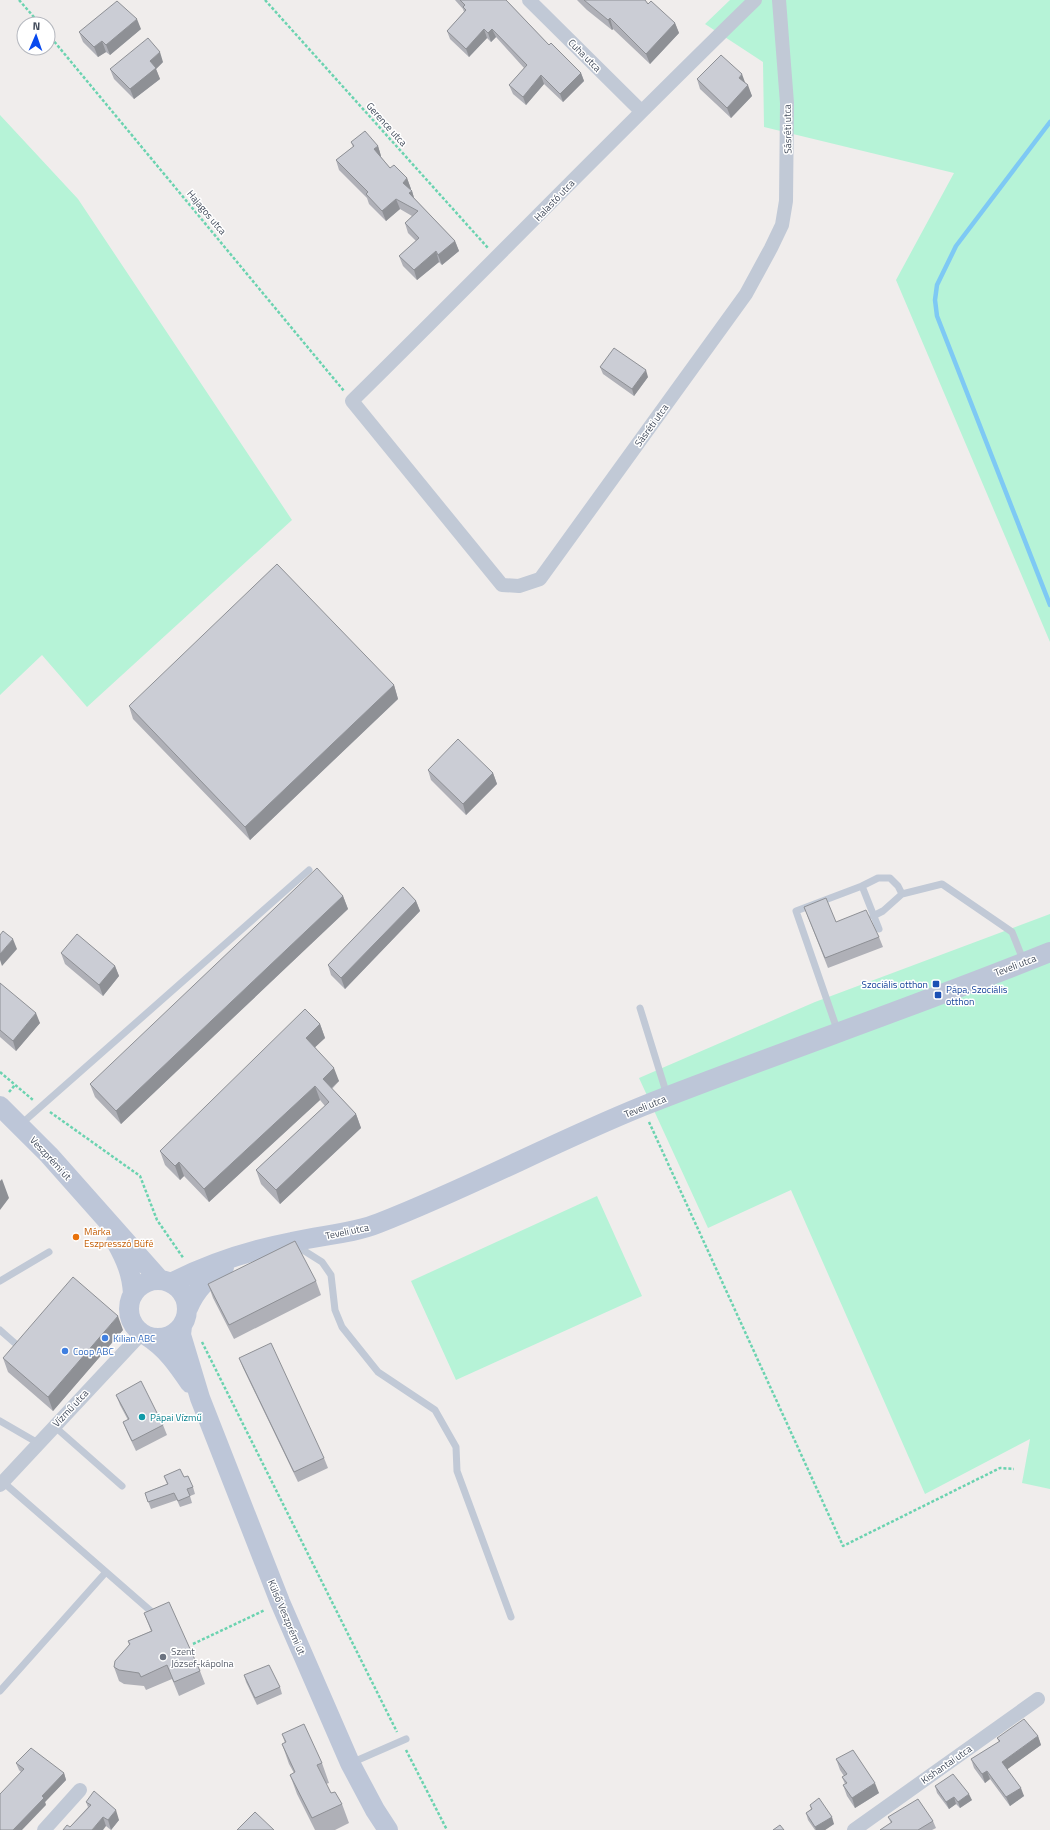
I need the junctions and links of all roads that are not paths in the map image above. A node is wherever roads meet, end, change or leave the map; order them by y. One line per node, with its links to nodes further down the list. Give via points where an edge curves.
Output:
1 (529, 0): 4 (street, Cuha utca)
2 (755, 0): 4 (street, Halastó utca)
3 (780, 0): 5 (street, Sásréti utca, via 787,103 788,179 782,225 746,294 540,579 519,586 502,585)
4 (640, 111): 5 (street, Halastó utca, via 497,258)
5 (352, 401)
6 (309, 870): 17 (lane)
7 (862, 886): 8 (lane, via 878,878 890,878); 9 (lane); 14 (lane, via 796,912)
8 (902, 894): 9 (lane, via 883,911); 12 (lane, via 942,884 1012,932)
9 (873, 916): 10 (lane)
10 (879, 929)
11 (1050, 952): 12 (main road, Teveli utca)
12 (1024, 962): 14 (main road, Teveli utca)
13 (640, 1008): 15 (lane)
14 (838, 1032): 15 (main road, Teveli utca)
15 (668, 1097): 19 (main road, Teveli utca, via 368,1227)
16 (0, 1106): 17 (main road, Veszprémi út)
17 (20, 1125): 18 (main road, Veszprémi út)
18 (100, 1212): 23 (main road, Veszprémi út); 24 (main road, Veszprémi út, via 128,1263)
19 (290, 1242): 21 (main road, Teveli utca); 37 (lane, via 322,1262 331,1275 335,1310 342,1327 378,1372 436,1410 456,1447 457,1471)
20 (49, 1252): 22 (lane)
21 (240, 1256): 23 (main road, Teveli utca); 25 (main road, Teveli utca, via 208,1278 194,1294)
22 (0, 1281)
23 (165, 1281): 24 (main road, via 145,1283); 25 (main road, via 184,1296)
24 (133, 1294): 27 (main road, via 129,1306 130,1318)
25 (185, 1317): 27 (main road, via 172,1335 159,1338); 29 (main road, Külső Veszprémi út, via 181,1335)
26 (0, 1330): 28 (lane)
27 (144, 1335): 29 (main road, Külső Veszprémi út, via 158,1343 173,1358); 31 (street, Vízmű utca)
28 (17, 1345)
29 (200, 1398): 41 (main road, Külső Veszprémi út, via 280,1602)
30 (0, 1422): 32 (lane)
31 (54, 1426): 32 (street, Vízmű utca); 34 (lane)
32 (38, 1443): 33 (street, Vízmű utca)
33 (2, 1484): 35 (lane)
34 (122, 1486)
35 (106, 1572): 36 (lane); 38 (lane)
36 (153, 1613)
37 (511, 1617)
38 (0, 1691)
39 (1038, 1699): 45 (street, Kishantai utca)
40 (404, 1740): 41 (lane)
41 (350, 1763): 44 (main road, Külső Veszprémi út)
42 (80, 1790): 43 (street)
43 (44, 1830)
44 (388, 1830)
45 (854, 1830)

